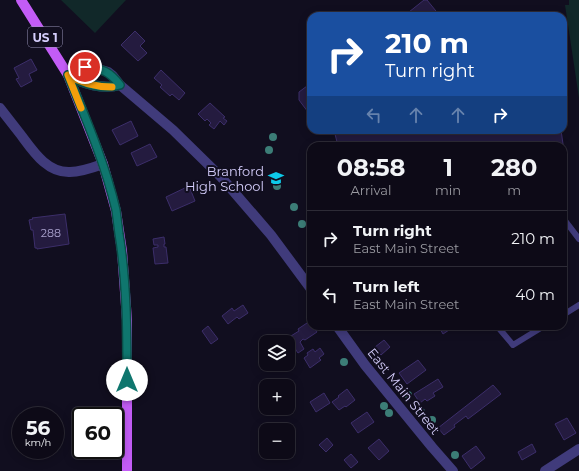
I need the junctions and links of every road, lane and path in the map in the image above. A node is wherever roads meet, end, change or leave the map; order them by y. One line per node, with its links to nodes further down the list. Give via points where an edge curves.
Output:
1 (21, 0): 2 (main road, US 1)
2 (68, 75): 3 (street, via 82,82 107,87); 3 (street, via 79,68 95,68 108,72); 5 (main road, US 1)
3 (120, 85): 8 (street, via 173,130 221,176 271,235)
4 (0, 108): 5 (street, via 38,157 52,168 69,172)
5 (103, 164): 15 (main road, US 1, via 116,210 124,274 127,320)
6 (567, 225): 7 (lane)
7 (579, 239)
8 (307, 284)
9 (579, 305): 10 (lane)
10 (567, 312)
11 (340, 330): 16 (street, East Main Street, via 365,366)
12 (500, 330): 13 (lane, via 513,346)
13 (538, 330)
14 (579, 450): 17 (street)
15 (127, 471)
16 (453, 471)
17 (545, 471)

